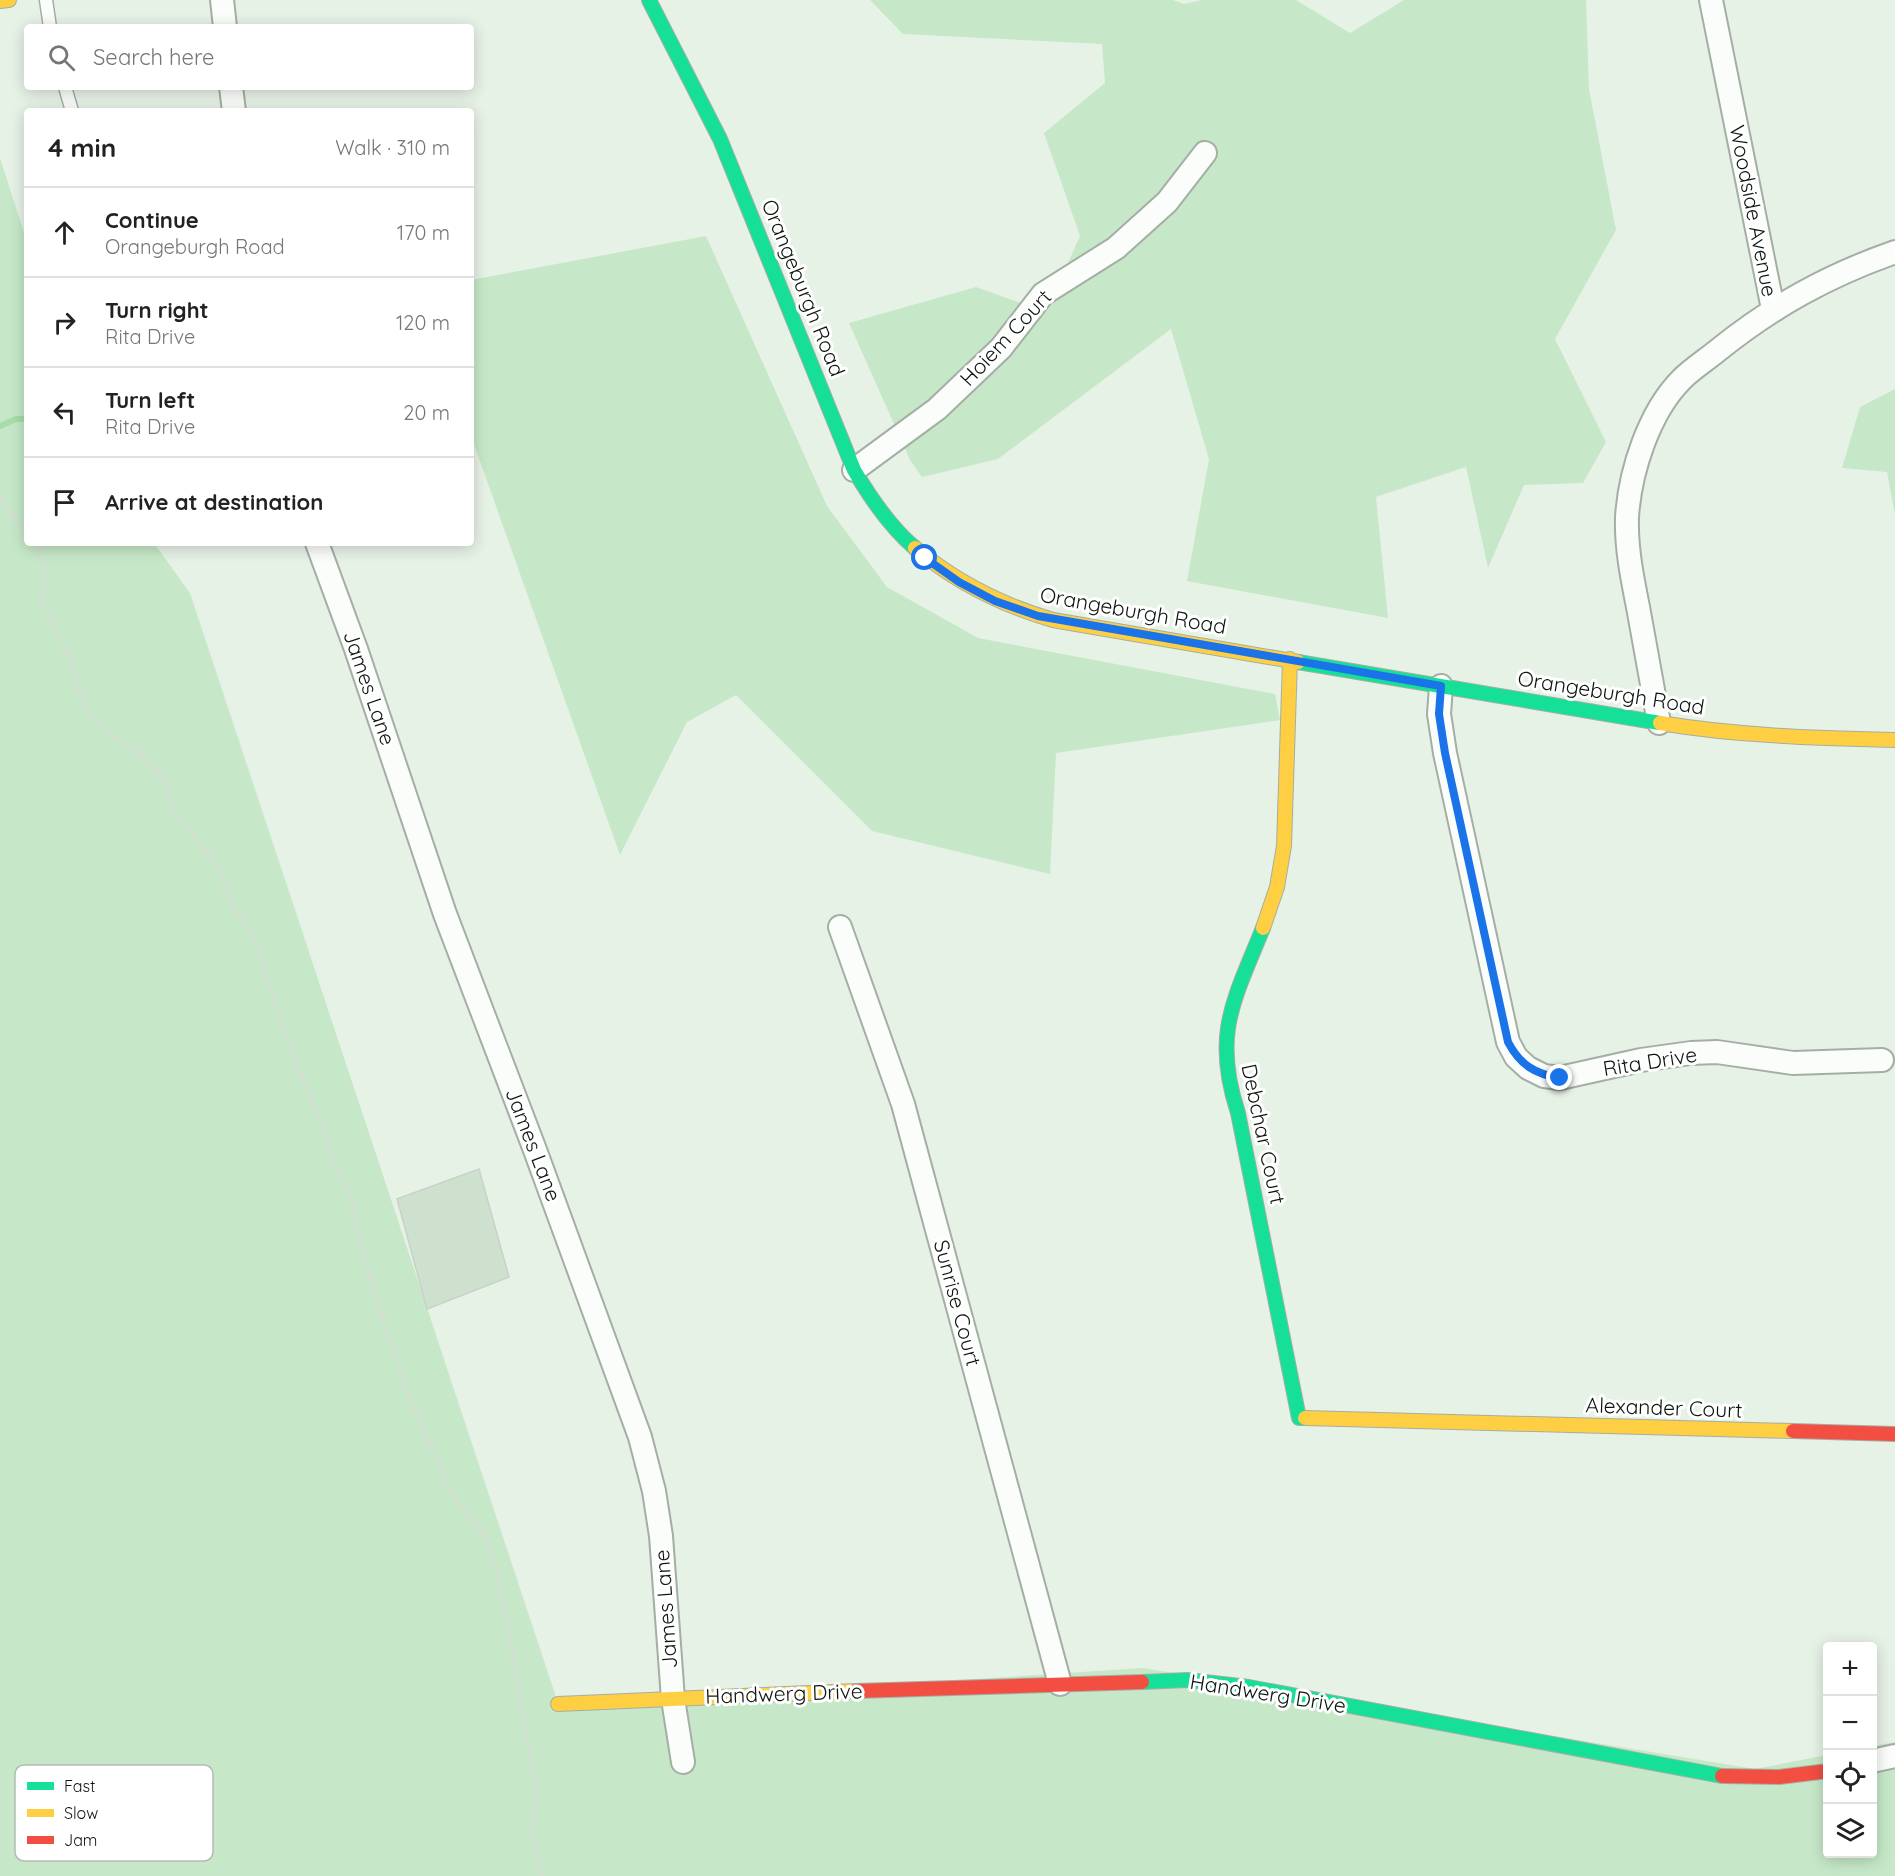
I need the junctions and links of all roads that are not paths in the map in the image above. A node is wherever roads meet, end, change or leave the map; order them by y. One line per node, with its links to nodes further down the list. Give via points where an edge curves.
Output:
1 (9, 0): 6 (street)
2 (46, 0): 7 (lane)
3 (222, 0): 8 (street)
4 (649, 0): 16 (street, Orangeburgh Road, via 720,139)
5 (1711, 0): 15 (street, Woodside Avenue)
6 (0, 1)
7 (50, 24)
8 (225, 24)
9 (66, 90): 11 (lane)
10 (231, 90): 12 (street)
11 (71, 108)
12 (234, 108)
13 (1205, 153): 16 (street, Hoiem Court, via 1167,202 1116,248 1043,294 1001,348 937,409)
14 (1895, 252): 15 (street, via 1814,286)
15 (1773, 309): 20 (street, Woodside Avenue, via 1681,380 1661,408 1632,480 1628,554)
16 (854, 470): 18 (street, Orangeburgh Road, via 876,505 925,558 995,601 1053,620)
17 (318, 546): 27 (street, James Lane, via 445,914 640,1437 661,1536)
18 (1290, 659): 19 (street, Orangeburgh Road); 24 (street, Debchar Court, via 1282,861 1271,905 1232,1002 1226,1033 1229,1084 1299,1418)
19 (1441, 686): 20 (street, Orangeburgh Road); 23 (street, Rita Drive, via 1439,714 1445,753 1508,1042 1528,1068 1544,1076 1567,1077 1641,1060 1717,1052 1793,1063)
20 (1659, 723): 21 (street, Orangeburgh Road, via 1792,738)
21 (1895, 740)
22 (840, 927): 26 (street, Sunrise Court, via 903,1104)
23 (1882, 1060)
24 (1432, 1422): 25 (street, Alexander Court)
25 (1895, 1434)
26 (1060, 1684): 27 (street, Handwerg Drive); 32 (street, Handwerg Drive, via 1187,1680 1249,1687 1730,1777 1771,1779)
27 (673, 1699): 28 (street, Handwerg Drive); 31 (street, James Lane)
28 (558, 1704)
29 (1895, 1756): 30 (street)
30 (1877, 1760)
31 (683, 1762)
32 (1823, 1772)

